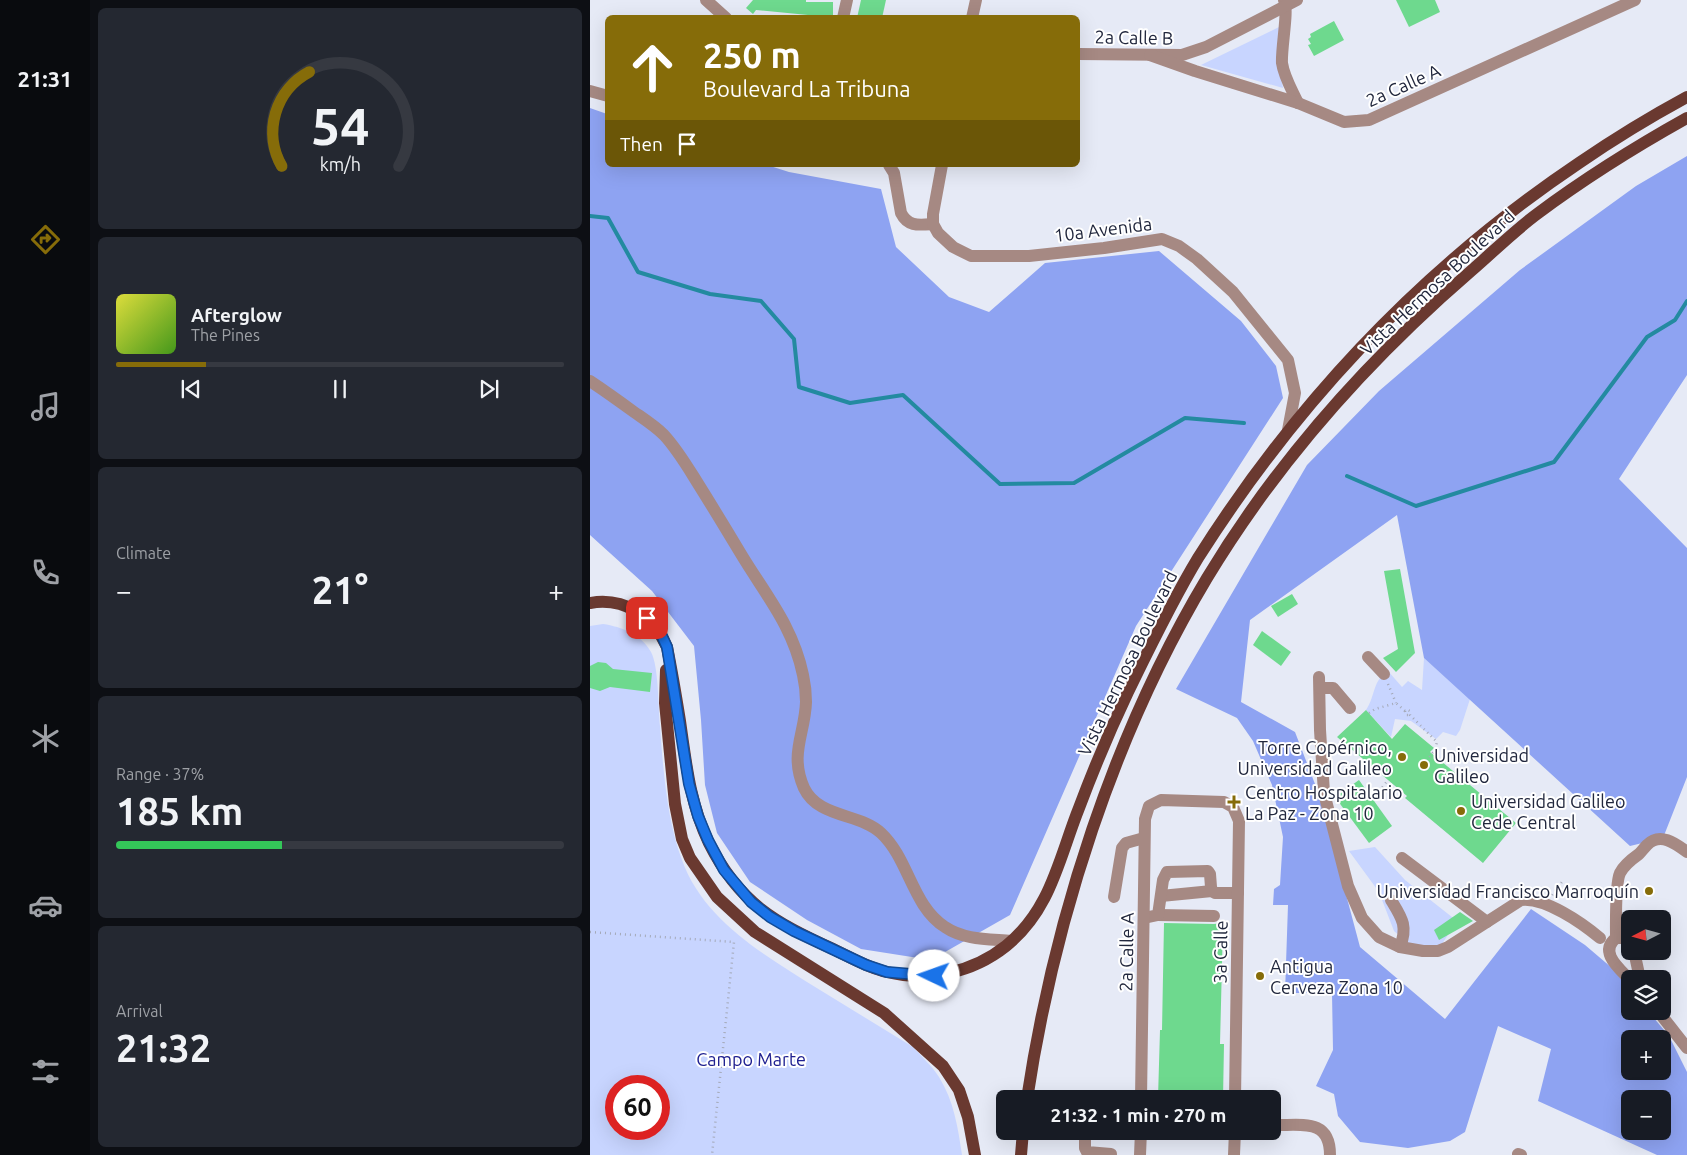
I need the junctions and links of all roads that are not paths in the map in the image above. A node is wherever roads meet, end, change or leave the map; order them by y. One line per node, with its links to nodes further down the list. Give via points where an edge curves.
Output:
1 (706, 0): 6 (street)
2 (847, 0): 7 (street)
3 (976, 0): 8 (street)
4 (1635, 0): 14 (street, 2a Calle A, via 1369,120 1344,122)
5 (1290, 2): 10 (street, 2a Calle B, via 1206,47 1182,55); 14 (street, via 1283,30 1282,62)
6 (723, 15)
7 (844, 15)
8 (973, 15)
9 (1080, 54): 10 (street, 2a Calle B)
10 (1150, 55): 14 (street, 2a Calle A)
11 (590, 91): 12 (street)
12 (605, 95)
13 (1687, 97): 20 (main road, Vista Hermosa Boulevard, via 1538,190 1433,275 1353,355)
14 (1298, 103)
15 (1687, 118): 47 (main road, Vista Hermosa Boulevard, via 1593,175 1534,216 1444,293 1376,359 1291,457 1257,503 1180,626 1112,774 1060,941)
16 (890, 167): 18 (street, via 903,217 915,225)
17 (942, 167): 18 (street)
18 (933, 224): 20 (street, 10a Avenida, via 953,247 971,256 1029,256 1162,239 1179,246 1234,292 1288,360 1295,393)
19 (590, 381): 42 (street, via 663,434 774,604 796,649 805,687 806,703 797,764 805,790 818,804 869,824 881,833 932,917 945,927 975,938)
20 (1288, 430): 42 (main road, Vista Hermosa Boulevard, via 1197,560 1154,638 1114,722 1050,888 1024,929)
21 (590, 603): 22 (main road, via 615,603 637,611 655,626)
22 (667, 647): 42 (main road, Vista Hermosa Boulevard, via 689,784 698,816 724,870 751,902 794,931 887,972 920,976 948,974 988,958); 56 (main road, via 665,703 671,769 678,821 690,858 717,897 755,932 884,1013 943,1066 959,1090 968,1116)
23 (1368, 657): 24 (street)
24 (1384, 674)
25 (1350, 708): 43 (street, via 1333,688 1319,682 1324,793 1348,886 1362,918 1378,937)
26 (1149, 806): 27 (street, 2a Calle A); 31 (street, 3a Calle, via 1161,800 1224,802 1234,807 1239,821)
27 (1144, 838): 33 (street, via 1126,843 1122,848); 37 (street, 2a Calle A)
28 (1687, 852): 40 (street, via 1671,841 1656,839 1628,862 1620,874)
29 (1402, 858): 38 (street)
30 (1212, 891): 31 (street); 32 (street); 32 (street, via 1208,871 1167,872)
31 (1238, 893): 49 (street, 3a Calle)
32 (1161, 896): 35 (street)
33 (1114, 897)
34 (1391, 900): 43 (street, via 1404,924)
35 (1158, 915): 36 (street); 37 (street)
36 (1214, 916)
37 (1144, 918): 48 (street, 2a Calle A)
38 (1487, 922): 39 (street, via 1521,900 1531,899 1549,905); 43 (street, via 1438,951)
39 (1600, 938)
40 (1616, 938): 41 (street); 44 (street, via 1610,943 1609,953)
41 (1621, 938)
42 (1011, 941)
43 (1400, 946)
44 (1621, 970)
45 (1665, 1020): 46 (street)
46 (1687, 1048)
47 (1029, 1090)
48 (1141, 1090)
49 (1235, 1090)
50 (1281, 1124): 60 (street, via 1321,1129 1330,1146)
51 (1022, 1140): 57 (main road)
52 (1085, 1140): 55 (street, via 1087,1152)
53 (1141, 1140): 58 (street)
54 (1235, 1140): 59 (street)
55 (1111, 1154)
56 (975, 1155)
57 (1021, 1155)
58 (1140, 1155)
59 (1234, 1155)
60 (1330, 1155)

